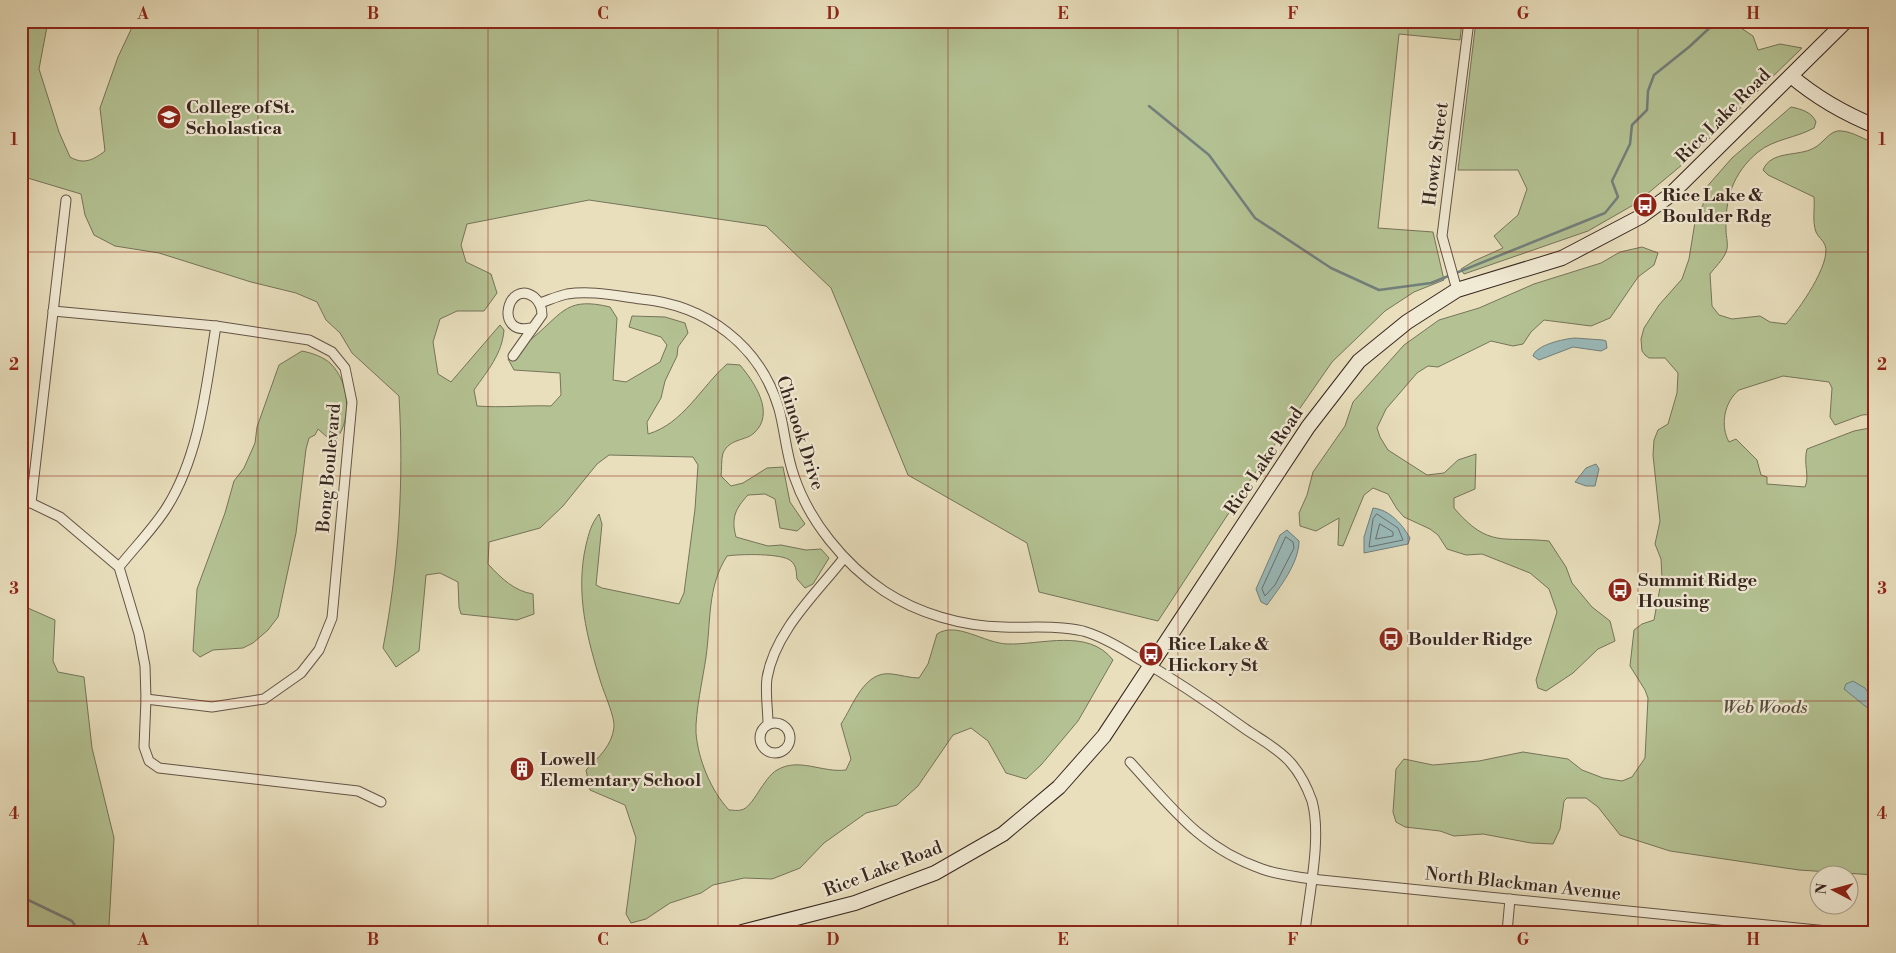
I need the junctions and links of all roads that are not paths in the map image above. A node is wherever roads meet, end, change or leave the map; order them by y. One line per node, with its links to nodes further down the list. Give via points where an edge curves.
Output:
1 (1469, 21): 6 (street, Howtz Street, via 1442,236)
2 (1846, 21): 3 (main road, Rice Lake Road)
3 (1791, 76): 4 (main road, via 1814,96); 6 (main road, Rice Lake Road, via 1669,196 1640,217 1562,258)
4 (1875, 126)
5 (66, 200): 8 (street)
6 (1457, 290): 16 (main road, Rice Lake Road, via 1407,322 1359,361 1308,426)
7 (540, 303): 10 (street, via 540,320); 10 (street, via 532,296 521,294 508,305 510,321 519,328); 14 (street, Chinook Drive, via 567,294 653,300 680,306 725,329 758,365 772,387 793,475 810,511)
8 (53, 311): 9 (street, Bong Boulevard); 13 (street)
9 (216, 326): 15 (street, via 201,418 188,463 167,507); 17 (street, Bong Boulevard, via 309,340 332,352 345,368 352,402 332,618 319,650 300,673 264,699 212,706)
10 (531, 328): 11 (street)
11 (513, 356)
12 (21, 502): 13 (street)
13 (31, 504): 15 (street, via 60,517)
14 (844, 558): 16 (street, Chinook Drive, via 884,591 924,611 982,626 1048,626 1083,632 1108,641); 18 (street, via 789,626 774,652 767,679)
15 (119, 567): 17 (street, via 140,634)
16 (1152, 666): 21 (street, Chinook Drive, via 1288,759 1298,772 1312,804 1316,827); 24 (main road, Rice Lake Road, via 1104,736 1059,787 1003,834 935,873 855,903)
17 (146, 699): 20 (street, via 144,747 149,762 159,768 358,791)
18 (768, 724)
19 (1130, 762): 21 (street, North Blackman Avenue, via 1185,822 1211,845 1264,870)
20 (381, 802)
21 (1311, 879): 22 (street, North Blackman Avenue); 25 (street, Chinook Drive)
22 (1510, 899): 23 (street, North Blackman Avenue); 26 (street)
23 (1757, 927): 27 (street, North Blackman Avenue)
24 (742, 932)
25 (1305, 932)
26 (1507, 932)
27 (1837, 932)

